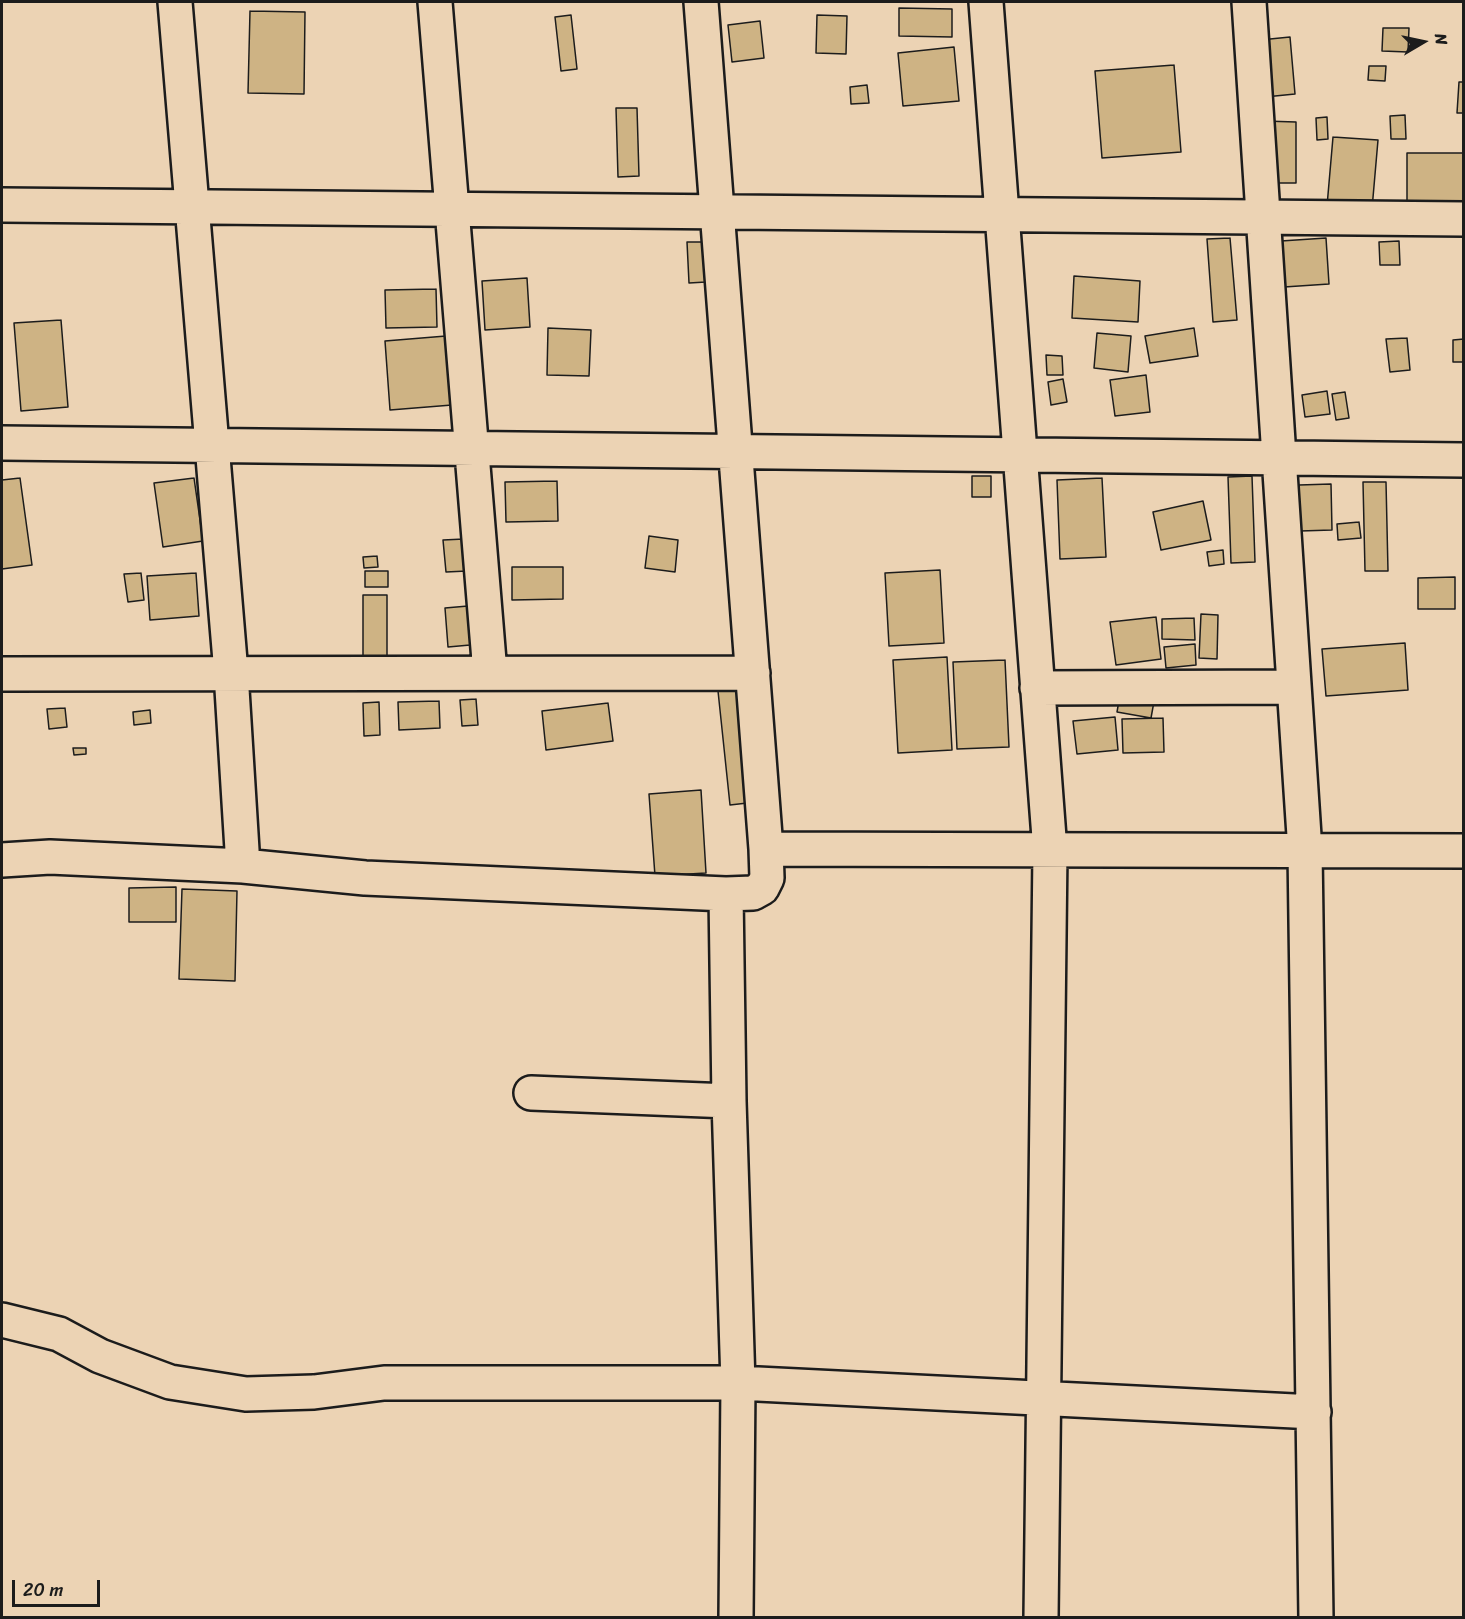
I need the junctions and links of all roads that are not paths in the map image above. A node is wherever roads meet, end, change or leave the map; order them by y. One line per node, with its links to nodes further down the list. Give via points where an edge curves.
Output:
1 (175, 2): 7 (street)
2 (435, 2): 8 (street)
3 (701, 2): 9 (street)
4 (986, 2): 10 (street)
5 (1249, 2): 11 (street)
6 (2, 204): 7 (street)
7 (193, 206): 8 (street); 14 (street)
8 (452, 209): 9 (street); 15 (street)
9 (717, 212): 10 (street); 16 (street)
10 (1002, 214): 11 (street); 17 (street)
11 (1263, 217): 12 (street); 18 (street)
12 (1464, 219)
13 (2, 443): 14 (street)
14 (213, 445): 15 (street); 20 (street)
15 (471, 448): 16 (street); 21 (street)
16 (735, 451): 17 (street); 22 (street)
17 (1019, 455): 18 (street); 25 (street)
18 (1278, 458): 19 (street); 24 (street)
19 (1464, 460)
20 (231, 673): 21 (street); 23 (street); 31 (street)
21 (490, 673): 22 (street)
22 (753, 673): 26 (street)
23 (2, 674)
24 (1294, 687): 25 (street); 28 (street)
25 (1037, 688): 27 (street)
26 (766, 849): 27 (street); 32 (street, via 767,878 762,888 753,893)
27 (1050, 851): 28 (street); 37 (street)
28 (1305, 851): 29 (street); 38 (street)
29 (1464, 851)
30 (2, 860): 31 (street, via 50,857)
31 (243, 866): 32 (street, via 364,878)
32 (726, 894): 34 (street)
33 (531, 1093): 34 (street)
34 (729, 1101): 36 (street)
35 (2, 1320): 36 (street, via 59,1334 100,1356 170,1382 246,1394 314,1392 384,1383)
36 (738, 1383): 37 (street); 39 (street)
37 (1043, 1398): 38 (street); 40 (street)
38 (1314, 1412): 41 (street)
39 (736, 1617)
40 (1041, 1617)
41 (1316, 1617)

